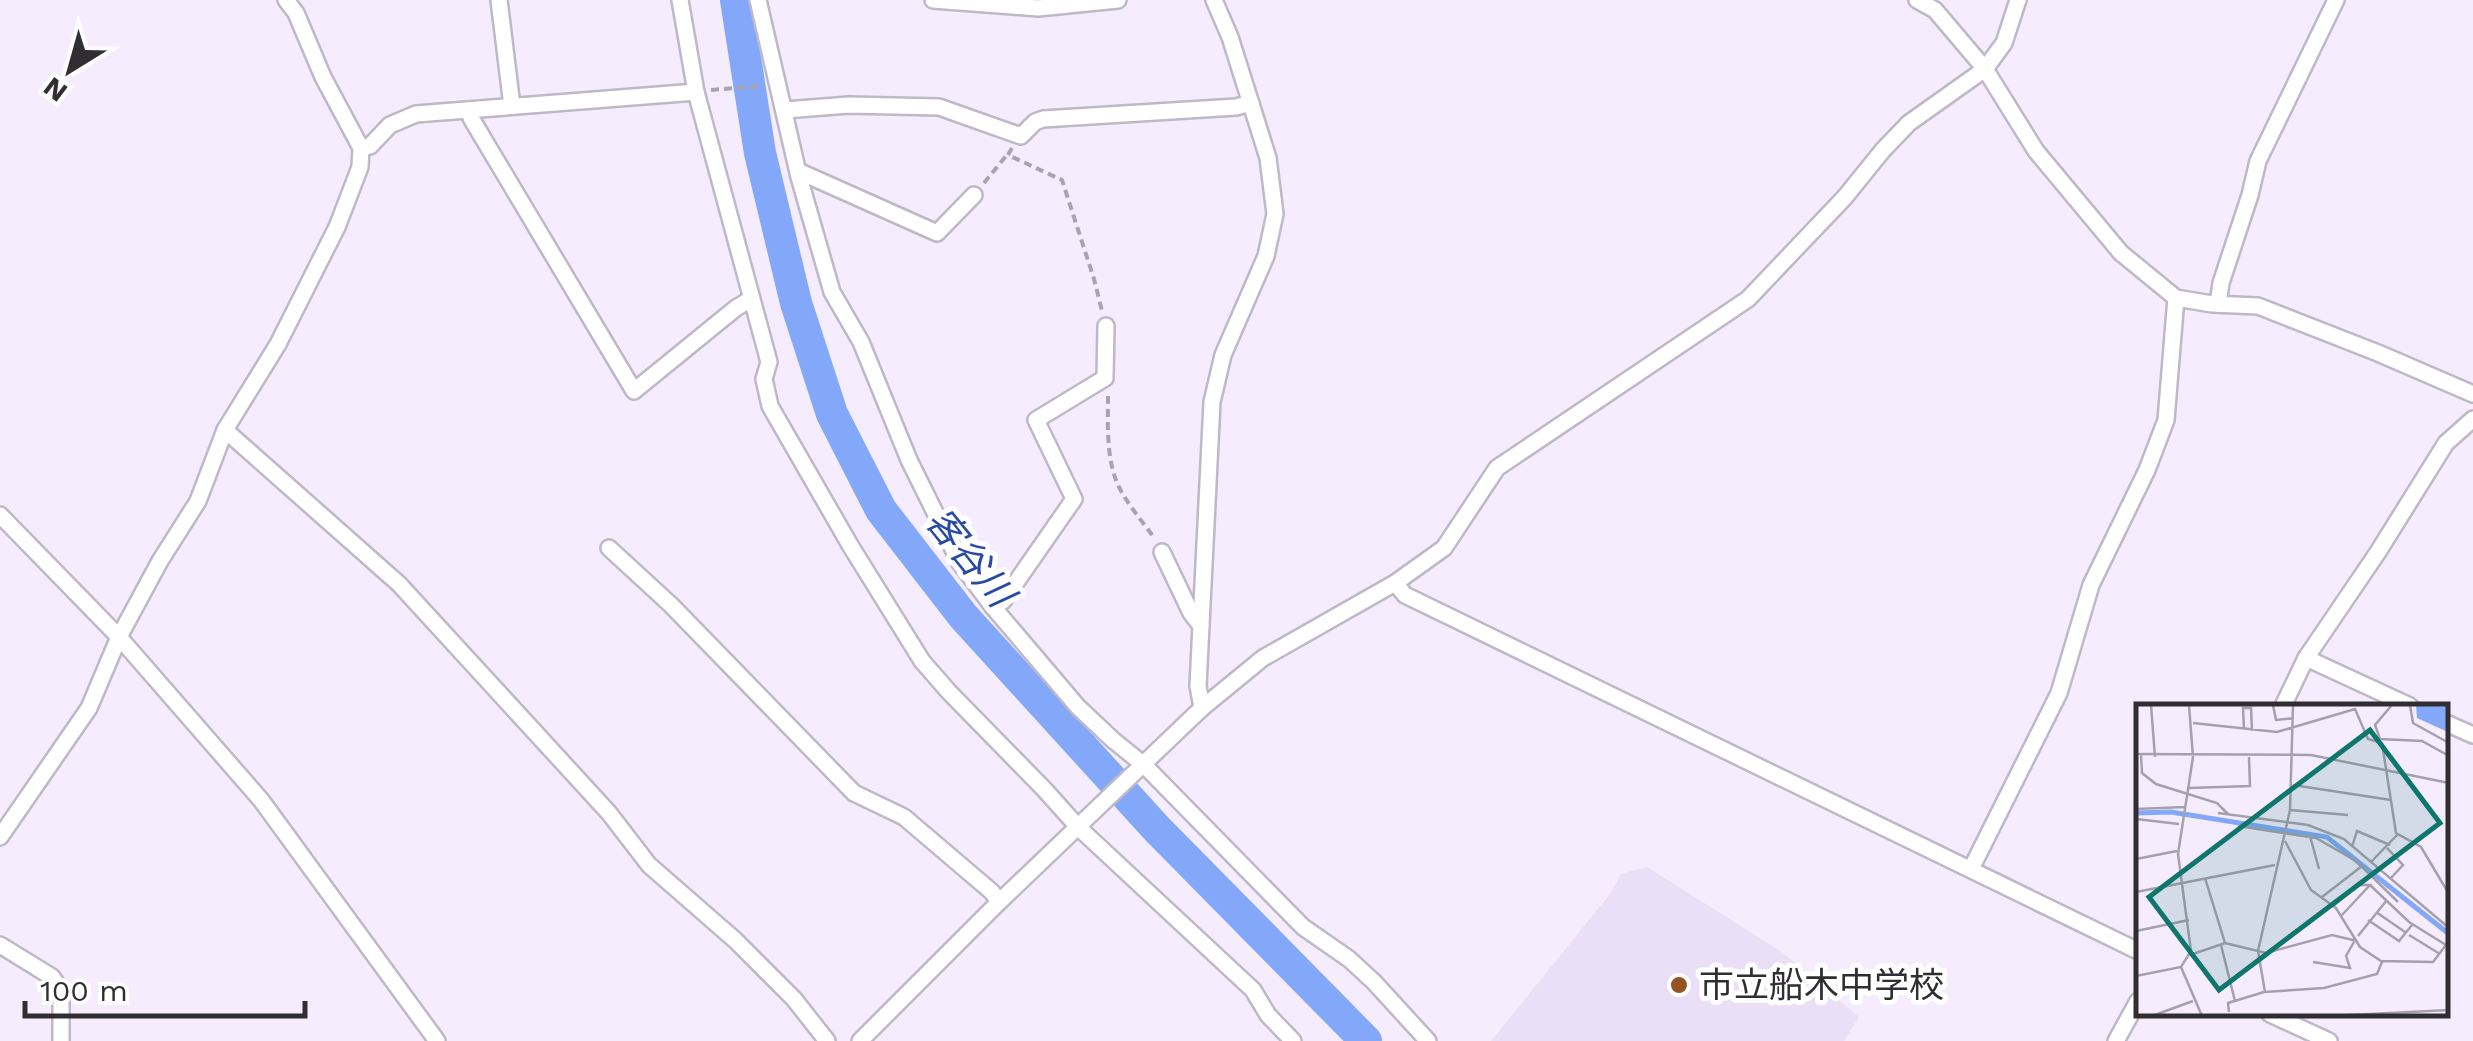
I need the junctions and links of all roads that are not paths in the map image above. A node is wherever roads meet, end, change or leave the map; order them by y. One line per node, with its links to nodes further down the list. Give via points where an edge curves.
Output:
1 (286, 0): 17 (street)
2 (499, 0): 14 (street)
3 (680, 0): 12 (street)
4 (758, 0): 16 (street)
5 (934, 0): 6 (street, via 1038,8)
6 (1118, 0)
7 (1214, 0): 13 (street)
8 (1918, 0): 11 (street, via 1935,10)
9 (2018, 0): 11 (street, via 2004,42)
10 (2336, 0): 22 (street, via 2258,161)
11 (1985, 68): 20 (street, via 2036,151 2108,238); 30 (street, via 1909,123 1748,299 1497,468 1444,548)
12 (701, 91): 14 (street); 21 (street)
13 (1250, 103): 16 (street, via 1042,119 1021,136 938,108); 32 (street, via 1268,158 1275,214 1212,402)
14 (512, 106): 15 (street)
15 (469, 110): 17 (street, via 416,114); 21 (street, via 634,391)
16 (785, 110): 18 (street)
17 (361, 148): 26 (street, via 337,227)
18 (798, 170): 19 (street, via 937,232); 31 (street, via 832,292 960,563)
19 (974, 194)
20 (2176, 298): 22 (street); 43 (street, via 2166,420 2091,585 2059,693)
21 (751, 299): 41 (street, via 769,362 764,379 770,406 922,661)
22 (2218, 304): 24 (street, via 2258,306)
23 (1106, 326): 31 (street, via 1105,378 1036,420 1074,499)
24 (2473, 394)
25 (2473, 419): 34 (street, via 2446,443)
26 (225, 430): 33 (street, via 198,501); 51 (street, via 399,584 649,865 746,951)
27 (0, 515): 33 (street)
28 (609, 548): 44 (street, via 854,793 904,816)
29 (1162, 552): 32 (street)
30 (1395, 582): 37 (street, via 1263,658); 43 (street, via 1404,595)
31 (994, 606): 40 (street, via 1078,707)
32 (1201, 626): 37 (street)
33 (119, 637): 42 (street, via 89,708); 50 (street, via 261,800)
34 (2306, 658): 35 (street); 36 (street)
35 (2284, 704)
36 (2406, 704)
37 (1202, 708): 40 (street)
38 (2448, 723): 39 (street)
39 (2473, 735)
40 (1140, 768): 41 (street); 54 (street, via 1303,927 1374,982)
41 (1081, 824): 44 (street); 53 (street, via 1252,990)
42 (0, 837)
43 (1971, 869): 46 (street)
44 (999, 902): 52 (street)
45 (0, 945): 49 (street, via 52,977 61,992)
46 (2136, 950)
47 (2136, 1005): 55 (street)
48 (2274, 1016): 56 (street)
49 (61, 1041)
50 (436, 1041)
51 (827, 1041)
52 (860, 1041)
53 (1293, 1041)
54 (1428, 1041)
55 (2116, 1041)
56 (2329, 1041)

